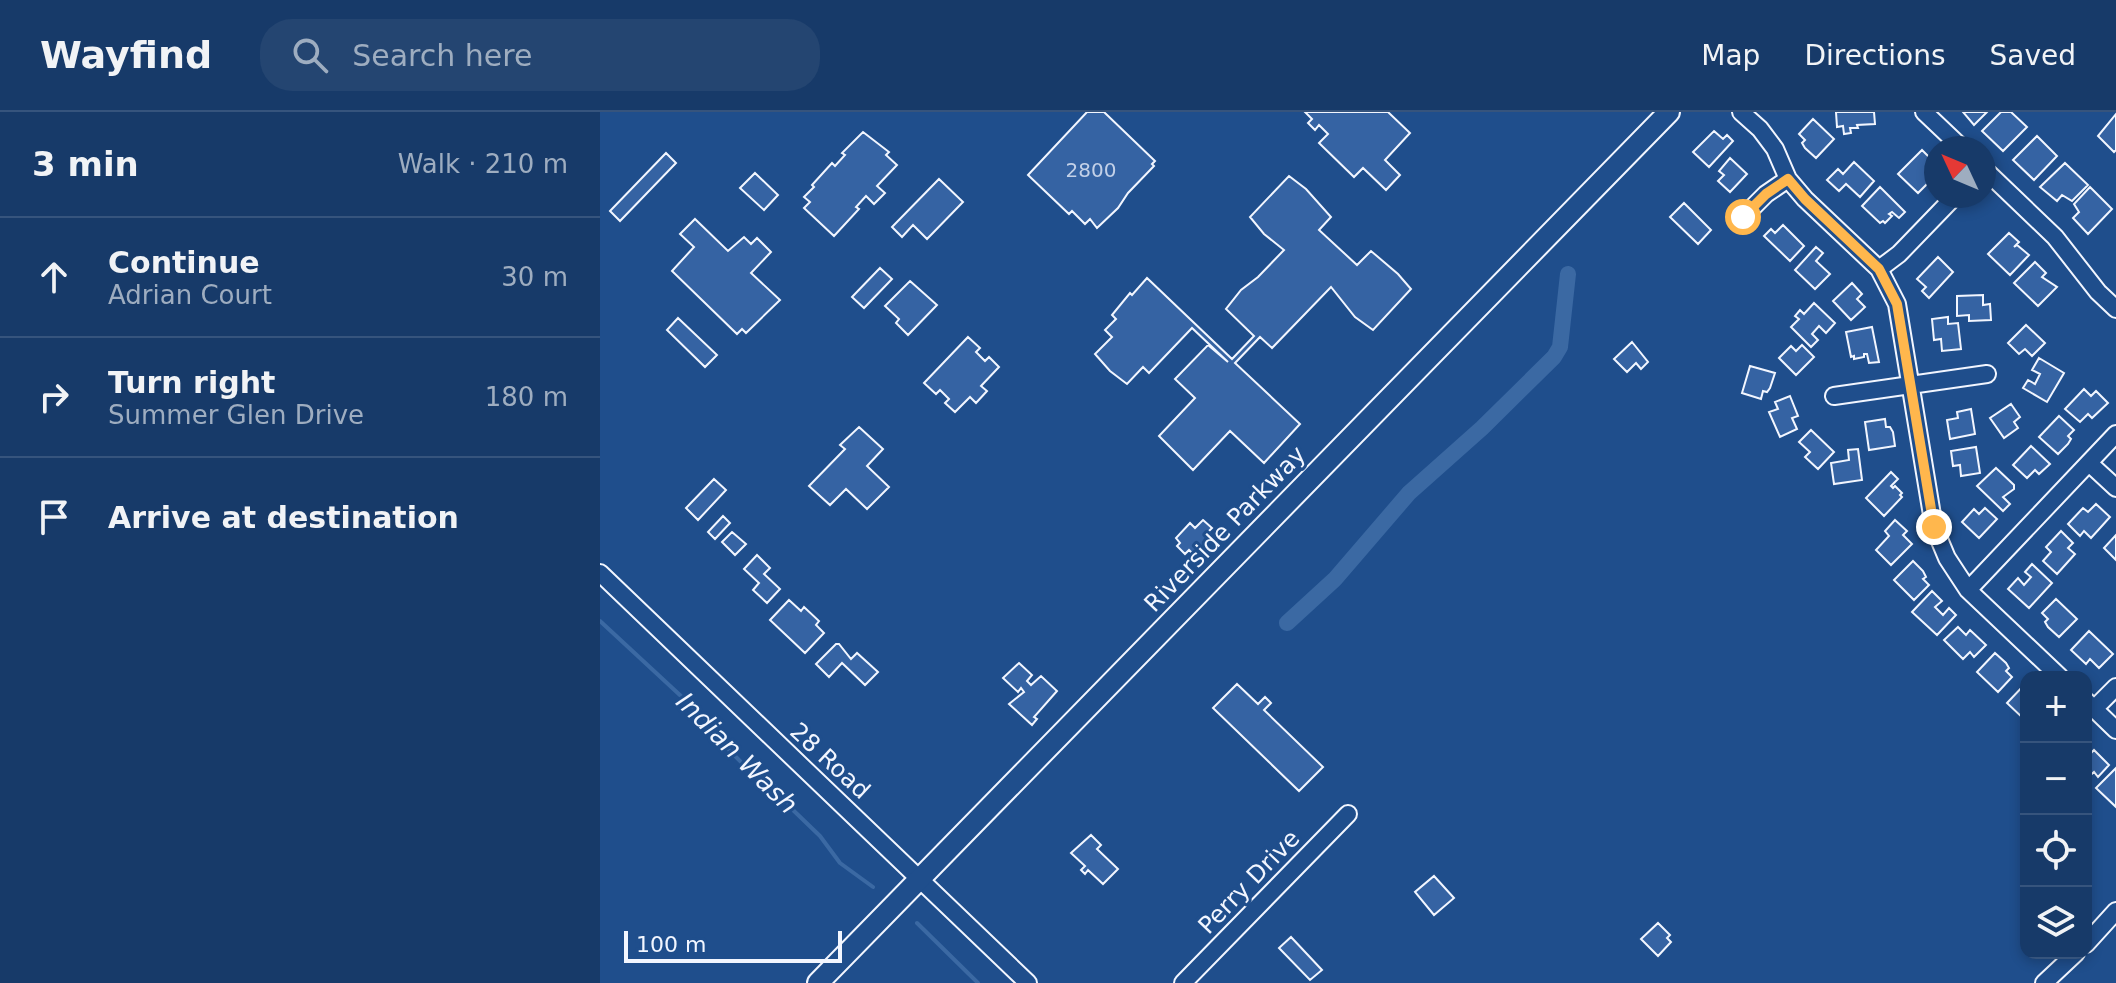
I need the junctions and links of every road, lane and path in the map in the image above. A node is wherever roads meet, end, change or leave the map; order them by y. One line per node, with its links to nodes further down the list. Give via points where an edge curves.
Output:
1 (1669, 112): 25 (main road, Riverside Parkway)
2 (1741, 112): 5 (street, via 1775,149)
3 (1924, 112): 4 (street)
4 (1949, 136)
5 (1788, 179): 8 (street); 9 (street)
6 (1996, 180): 10 (street, via 2055,237)
7 (1943, 208): 9 (street)
8 (1743, 217)
9 (1879, 269): 12 (street, via 1897,304)
10 (2116, 309)
11 (1987, 374): 12 (street)
12 (1912, 386): 13 (street); 18 (street, via 1934,527)
13 (1834, 396)
14 (2116, 434): 15 (street)
15 (2089, 463): 16 (street); 18 (street)
16 (2116, 488)
17 (600, 573): 25 (street, 28 Road)
18 (1968, 590): 19 (street)
19 (2054, 671)
20 (2116, 687): 21 (street)
21 (2092, 704)
22 (2092, 707): 23 (street)
23 (2116, 730)
24 (1348, 814): 31 (street, Perry Drive)
25 (919, 879): 29 (main road, Riverside Parkway); 30 (street, 28 Road)
26 (2116, 911): 27 (street)
27 (2092, 937)
28 (2070, 959): 32 (street)
29 (818, 983)
30 (1028, 983)
31 (1183, 983)
32 (2044, 983)

